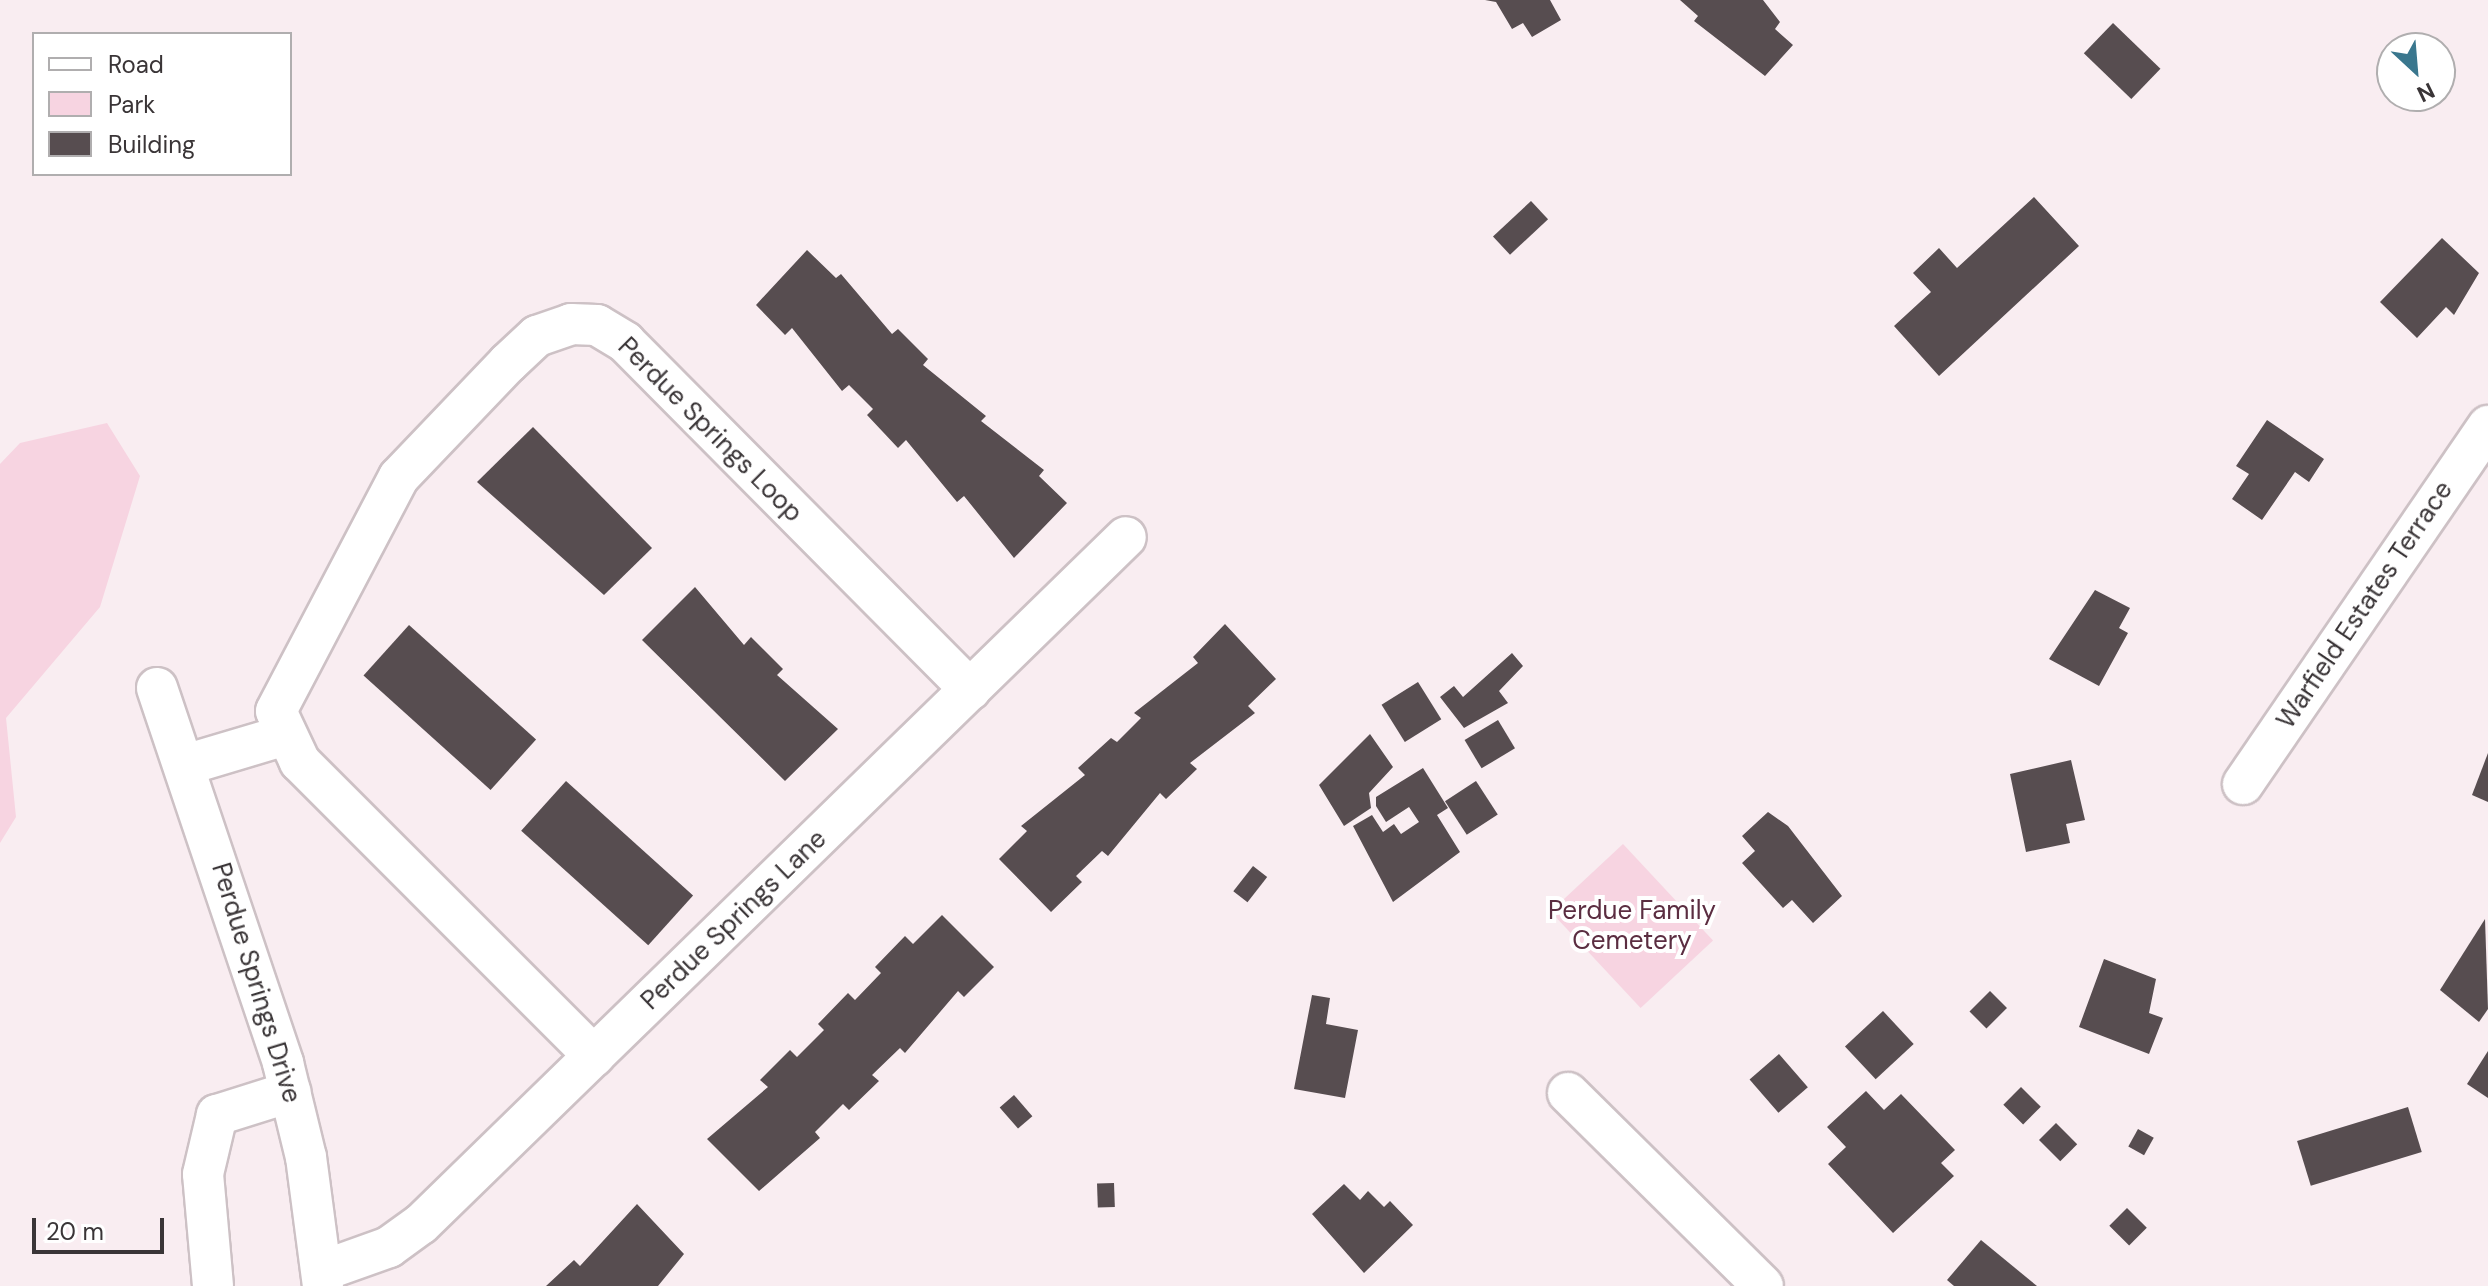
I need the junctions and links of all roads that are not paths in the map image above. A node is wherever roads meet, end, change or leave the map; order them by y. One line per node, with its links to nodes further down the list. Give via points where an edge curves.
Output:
1 (2488, 426): 7 (street, Warfield Estates Terrace)
2 (1126, 537): 4 (street, Perdue Springs Lane)
3 (157, 688): 6 (street, Perdue Springs Drive)
4 (970, 690): 5 (street, Perdue Springs Loop, via 625,342 597,325 571,324 537,336 399,477 286,684 276,711); 8 (street, Perdue Springs Lane)
5 (282, 736): 6 (street); 8 (street)
6 (185, 765): 9 (street, Perdue Springs Drive)
7 (2243, 784)
8 (594, 1056): 11 (street, Perdue Springs Lane, via 421,1224 389,1247)
9 (290, 1092): 11 (street, Perdue Springs Drive); 12 (street, via 217,1115 203,1174)
10 (1568, 1093): 13 (street)
11 (322, 1278)
12 (213, 1286)
13 (1763, 1286)

